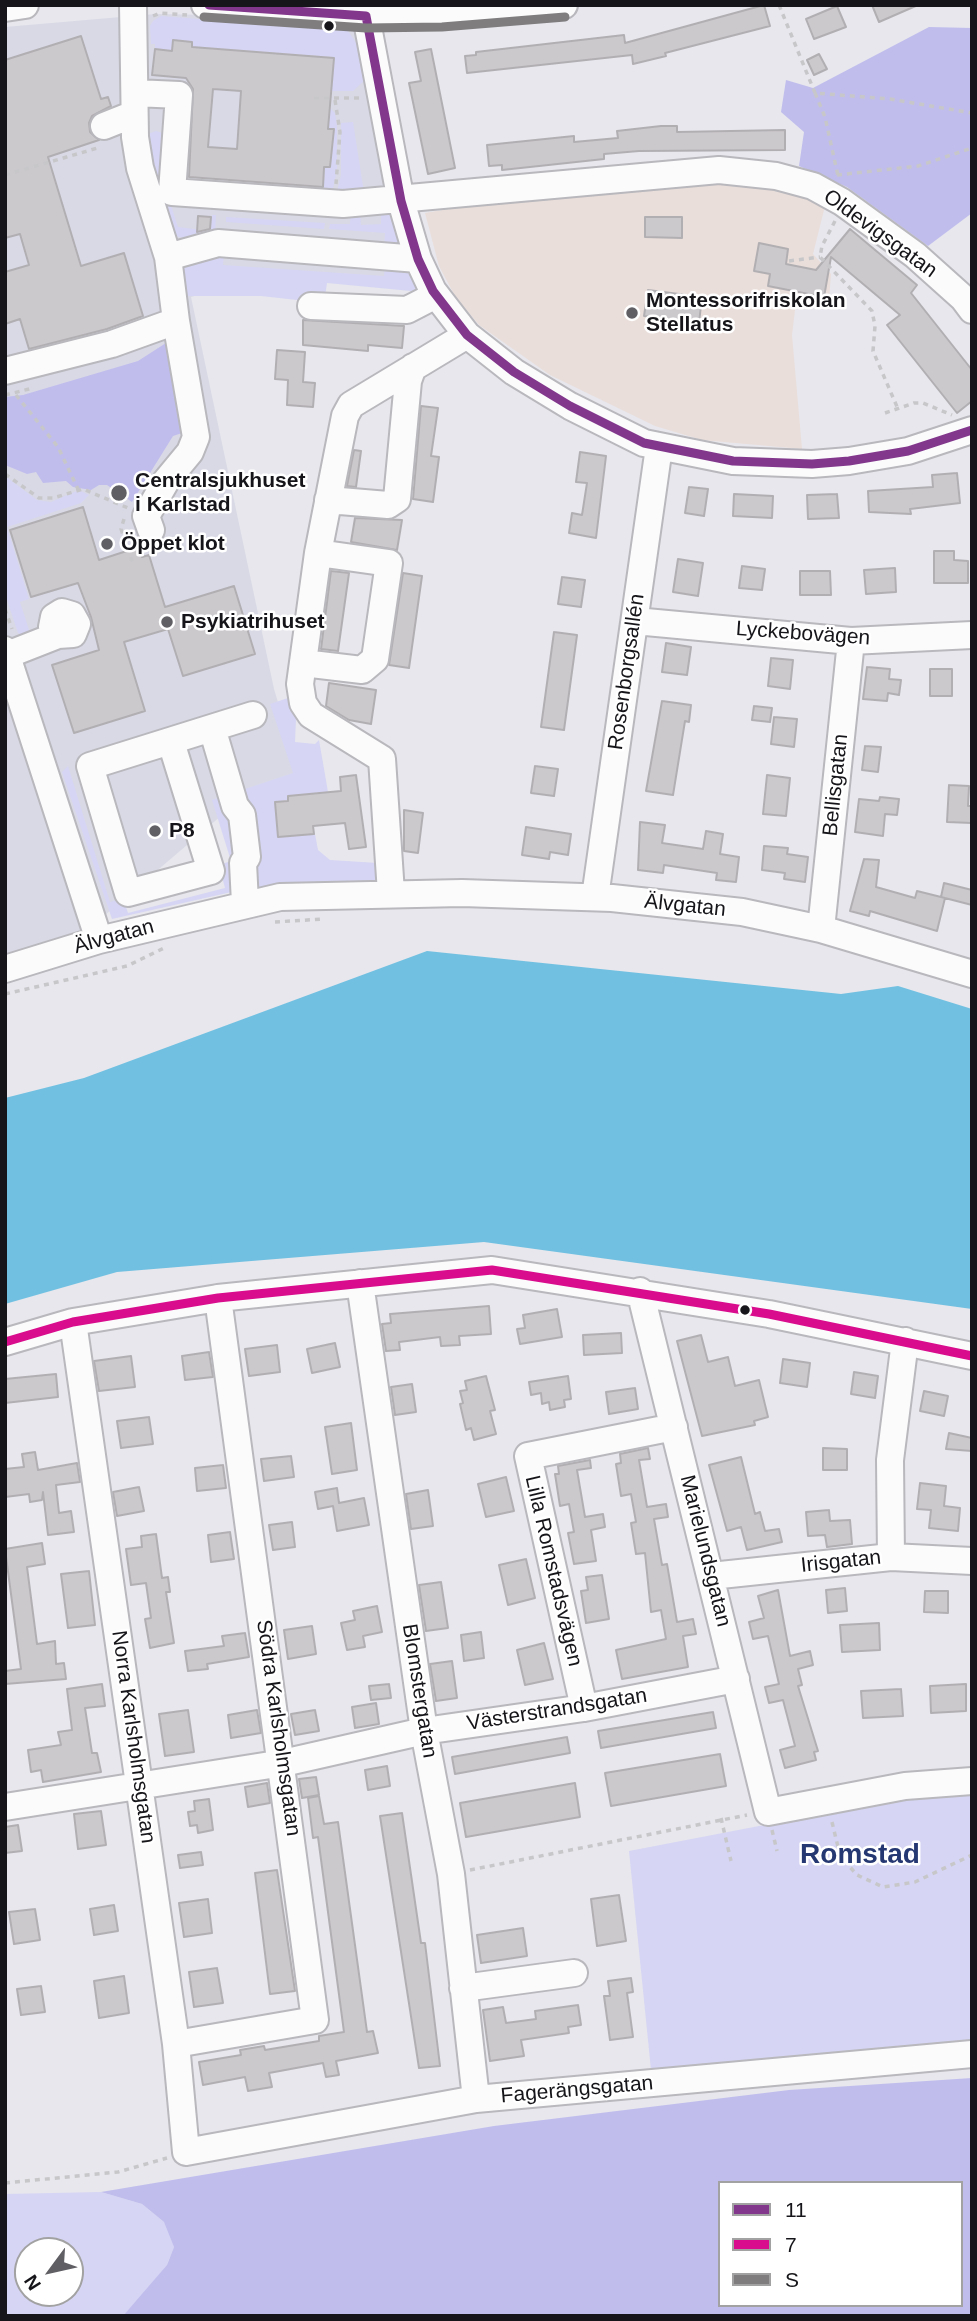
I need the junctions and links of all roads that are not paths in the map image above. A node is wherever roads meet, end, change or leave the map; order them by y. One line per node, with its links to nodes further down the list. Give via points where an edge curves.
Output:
1 (25, 5): 6 (street)
2 (132, 5): 8 (street)
3 (205, 5): 7 (street)
4 (564, 5): 5 (street)
5 (537, 7): 7 (street)
6 (5, 8)
7 (366, 16): 10 (street)
8 (135, 103): 9 (street); 10 (street, Oldevigsgatan, via 179,95 172,192 333,204); 11 (street, via 140,168)
9 (104, 126)
10 (401, 201): 12 (street); 15 (street, Oldevigsgatan, via 719,170 776,176 813,186 842,202 915,255)
11 (168, 257): 12 (street, via 218,243); 16 (street)
12 (418, 259): 13 (street)
13 (436, 295): 14 (street, via 407,310); 17 (street)
14 (311, 306)
15 (972, 310)
16 (176, 321): 19 (street); 23 (street, via 196,437 190,452)
17 (467, 335): 18 (street); 21 (street, via 514,372 570,406)
18 (413, 367): 22 (street, via 351,405 341,428); 22 (street, via 397,499 388,505)
19 (10, 383)
20 (969, 432): 21 (street, via 908,451 812,464 733,461)
21 (659, 447): 25 (street, Rosenborgsallén)
22 (328, 500): 24 (street)
23 (139, 515)
24 (318, 553): 30 (street); 30 (street, via 389,563 375,659 362,670)
25 (635, 621): 28 (street, Lyckebovägen); 35 (street, Rosenborgsallén)
26 (58, 635): 29 (street)
27 (972, 635): 28 (street, Lyckebovägen)
28 (851, 640): 37 (street, Bellisgatan)
29 (6, 652): 38 (street)
30 (303, 663): 34 (street, via 300,691 311,715 382,759)
31 (253, 715): 32 (street)
32 (212, 728): 33 (street); 36 (street, via 235,806)
33 (171, 742): 33 (street, via 90,766 128,892 211,871)
34 (391, 893): 35 (street, Älvgatan); 36 (street, Älvgatan, via 280,897)
35 (595, 897): 37 (street, Älvgatan, via 743,912)
36 (245, 903): 38 (street, Älvgatan)
37 (821, 929): 40 (street, Älvgatan)
38 (99, 940): 39 (street, Älvgatan)
39 (5, 969)
40 (972, 974)
41 (359, 1283): 42 (street, via 492,1270); 43 (street); 54 (street, Blomstergatan)
42 (640, 1291): 45 (street); 48 (street, Marielundsgatan)
43 (218, 1298): 44 (street); 55 (street, Södra Karlsholmsgatan)
44 (73, 1322): 46 (street); 57 (street, Norra Karlsholmsgatan)
45 (905, 1341): 47 (street); 49 (street, via 890,1460)
46 (5, 1342)
47 (972, 1356)
48 (674, 1427): 51 (street, Marielundsgatan); 53 (street, Lilla Romstadsvägen, via 528,1456)
49 (891, 1557): 50 (street, Irisgatan); 51 (street, Irisgatan)
50 (972, 1561)
51 (711, 1576): 52 (street, Marielundsgatan)
52 (736, 1679): 53 (street, Västerstrandsgatan); 56 (street, Marielundsgatan, via 768,1812 905,1786)
53 (584, 1708): 54 (street, Västerstrandsgatan)
54 (424, 1731): 55 (street, Västerstrandsgatan); 60 (street, Blomstergatan, via 451,1874)
55 (283, 1763): 57 (street, Västerstrandsgatan); 61 (street, Södra Karlsholmsgatan, via 315,2020)
56 (972, 1781)
57 (140, 1783): 58 (street, Västerstrandsgatan); 61 (street, Norra Karlsholmsgatan)
58 (5, 1807)
59 (574, 1973): 60 (street)
60 (463, 1988): 63 (street, Blomstergatan)
61 (176, 2044): 64 (street, Norra Karlsholmsgatan)
62 (972, 2054): 63 (street, Fagerängsgatan)
63 (476, 2099): 64 (street, Fagerängsgatan)
64 (186, 2152)

